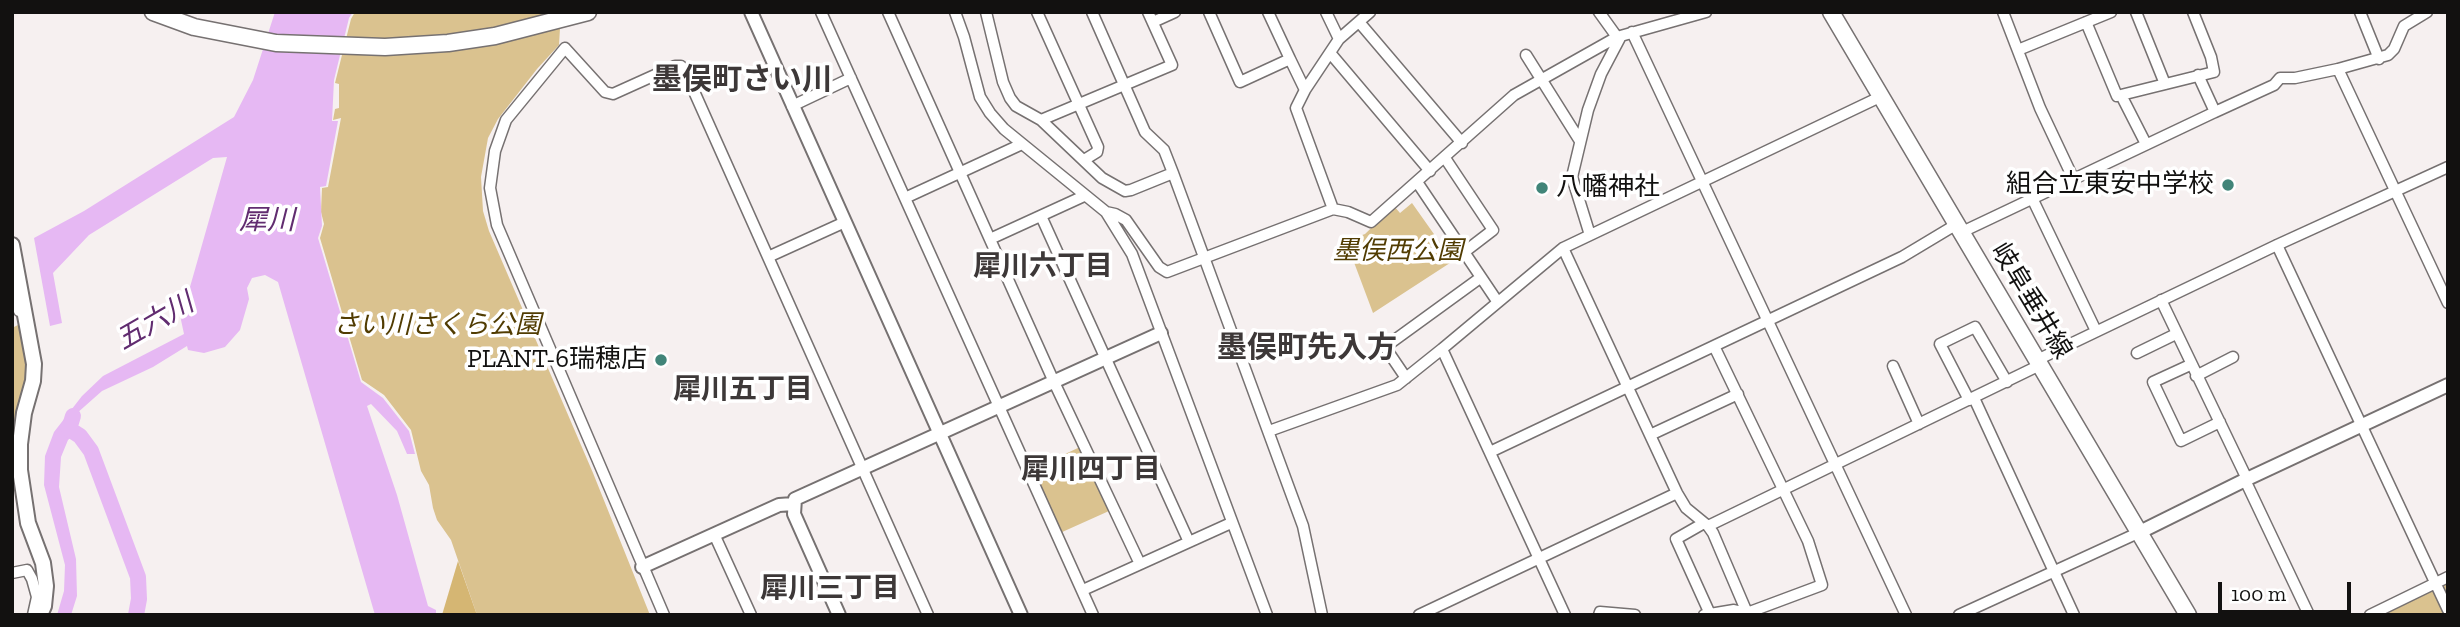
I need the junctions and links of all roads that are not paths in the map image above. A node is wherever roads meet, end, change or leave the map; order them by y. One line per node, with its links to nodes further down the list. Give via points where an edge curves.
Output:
1 (153, 12): 23 (main road, via 194,27 276,43 375,47 495,36)
2 (751, 12): 46 (street)
3 (888, 12): 57 (street)
4 (955, 12): 51 (street, via 980,97)
5 (986, 12): 48 (street, via 1010,98)
6 (1037, 12): 45 (street)
7 (1092, 12): 41 (street)
8 (1175, 12): 25 (street)
9 (1209, 12): 35 (street, via 1240,82)
10 (1268, 12): 35 (street)
11 (1326, 12): 30 (street)
12 (1370, 12): 26 (street)
13 (1599, 12): 29 (street)
14 (1706, 12): 28 (street)
15 (1831, 12): 44 (main road, 岐阜垂井線)
16 (2003, 12): 31 (street)
17 (2111, 12): 27 (street)
18 (2136, 12): 40 (street)
19 (2193, 12): 37 (street, via 2214,72)
20 (2360, 12): 34 (street)
21 (2427, 12): 24 (street)
22 (824, 13): 38 (street)
23 (582, 14)
24 (2411, 16): 34 (street, via 2394,49)
25 (1150, 17): 41 (street, via 1172,65)
26 (1359, 22): 30 (street); 50 (street)
27 (2086, 22): 31 (street); 43 (street, via 2116,96)
28 (1632, 32): 29 (street); 61 (street)
29 (1619, 37): 39 (street); 49 (street, via 1601,74)
30 (1339, 39): 32 (street)
31 (2018, 50): 59 (street)
32 (1331, 54): 42 (street); 56 (street)
33 (1526, 55): 39 (street)
34 (2379, 59): 36 (street)
35 (1290, 60): 42 (street)
36 (2337, 69): 47 (street, via 2280,78); 62 (street)
37 (2198, 75): 40 (street); 47 (street)
38 (851, 78): 46 (street); 64 (street)
39 (1541, 78): 49 (street); 50 (street, via 1514,95)
40 (2165, 84): 43 (street)
41 (1124, 86): 45 (street); 58 (street, via 1145,132 1164,150)
42 (1305, 90): 66 (street, via 1296,107)
43 (2121, 95): 52 (street)
44 (1882, 96): 61 (street); 70 (main road, 岐阜垂井線)
45 (1079, 104): 48 (street); 54 (street, via 1098,147)
46 (792, 106): 69 (street)
47 (2216, 112): 52 (street)
48 (1041, 120): 54 (street)
49 (1580, 141): 71 (street, via 1572,177)
50 (1462, 143): 53 (street)
51 (1021, 144): 57 (street); 63 (street)
52 (2146, 144): 59 (street)
53 (1445, 158): 56 (street); 76 (street, via 1493,230)
54 (1084, 160): 58 (street, via 1102,178 1125,191)
55 (2448, 167): 62 (street)
56 (1430, 171): 60 (street)
57 (960, 173): 64 (street); 72 (street)
58 (1173, 173): 77 (street)
59 (2073, 178): 65 (street)
60 (1417, 182): 66 (street, via 1371,222); 76 (street)
61 (1703, 182): 71 (street); 84 (street)
62 (2394, 190): 73 (street); 83 (street)
63 (1084, 196): 67 (street); 68 (street)
64 (905, 198): 106 (street)
65 (2032, 198): 70 (street); 85 (street)
66 (1333, 209): 77 (street)
67 (1105, 212): 77 (street, via 1126,220 1162,270); 86 (street, via 1132,254)
68 (1041, 216): 72 (street); 93 (street)
69 (845, 222): 78 (street); 111 (street)
70 (1959, 228): 84 (street); 94 (main road, 岐阜垂井線)
71 (1590, 235): 75 (street)
72 (990, 239): 99 (street)
73 (2277, 244): 81 (street); 109 (street)
74 (12, 245): 90 (main road)
75 (1563, 248): 82 (street); 102 (street)
76 (1463, 253): 79 (street)
77 (1205, 256): 110 (street)
78 (768, 257): 116 (street); 128 (street, via 681,66 613,94 605,92 565,48 506,120 489,188 498,225)
79 (1480, 278): 82 (street); 98 (street, via 1385,347)
80 (12, 292): 90 (street)
81 (2161, 300): 85 (street); 87 (street)
82 (1497, 302): 89 (street)
83 (2448, 303)
84 (1767, 321): 88 (street); 115 (street)
85 (2096, 331): 94 (street)
86 (1161, 334): 93 (street); 121 (street)
87 (2176, 334): 91 (street); 95 (street)
88 (1714, 346): 102 (street); 103 (street)
89 (1442, 349): 98 (street); 114 (street)
90 (33, 351): 105 (main road)
91 (2137, 353)
92 (2233, 357): 97 (street)
93 (1107, 358): 99 (street); 125 (street)
94 (2039, 362): 100 (street); 123 (main road, 岐阜垂井線)
95 (2190, 365): 97 (street); 107 (street, via 2152,383 2180,441)
96 (1893, 366): 108 (street)
97 (2196, 376): 107 (street)
98 (1406, 378): 110 (street)
99 (1054, 382): 106 (street); 127 (street)
100 (2007, 382): 104 (street); 104 (street, via 1975,327 1940,344)
101 (2448, 385): 109 (street)
102 (1628, 387): 112 (street); 114 (street)
103 (1738, 394): 112 (street); 118 (street)
104 (1971, 399): 108 (street); 130 (street)
105 (28, 400): 113 (street); 138 (main road, via 20,470 28,523 43,563 46,586)
106 (998, 407): 111 (street); 133 (street)
107 (2220, 422): 117 (street)
108 (1919, 424): 115 (street)
109 (2363, 425): 117 (street); 132 (street)
110 (1269, 431): 146 (street, via 1303,526)
111 (939, 433): 116 (street); 143 (street)
112 (1650, 435): 119 (street)
113 (12, 439)
114 (1490, 452): 126 (street)
115 (1835, 463): 118 (street); 151 (street)
116 (862, 468): 120 (street, via 800,495); 142 (street)
117 (2246, 480): 123 (street); 155 (street)
118 (1783, 488): 122 (street); 136 (street, via 1822,585)
119 (1677, 493): 122 (street); 126 (street)
120 (793, 504): 124 (street, via 779,505); 141 (street)
121 (1231, 523): 125 (street); 145 (street)
122 (1706, 525): 135 (street, via 1676,539); 136 (street)
123 (2140, 532): 130 (street); 154 (main road, 岐阜垂井線)
124 (714, 534): 128 (street); 140 (street)
125 (1189, 541): 127 (street)
126 (1540, 558): 147 (street); 148 (street)
127 (1140, 564): 133 (street)
128 (642, 567): 139 (street)
129 (12, 573): 137 (street, via 27,570 32,579 37,597)
130 (2054, 573): 152 (street); 153 (street)
131 (2448, 577): 132 (street)
132 (2435, 583): 134 (street); 156 (street)
133 (1083, 590): 144 (street)
134 (2448, 610)
135 (1707, 614): 136 (street, via 1734,610)
136 (1748, 614)
137 (33, 615)
138 (40, 615)
139 (664, 615)
140 (751, 615)
141 (839, 615)
142 (928, 615)
143 (1021, 615)
144 (1093, 615)
145 (1267, 615)
146 (1322, 615)
147 (1419, 615)
148 (1565, 615)
149 (1599, 615): 150 (street)
150 (1635, 615)
151 (1906, 615)
152 (1959, 615)
153 (2074, 615)
154 (2188, 615)
155 (2309, 615)
156 (2370, 615)

